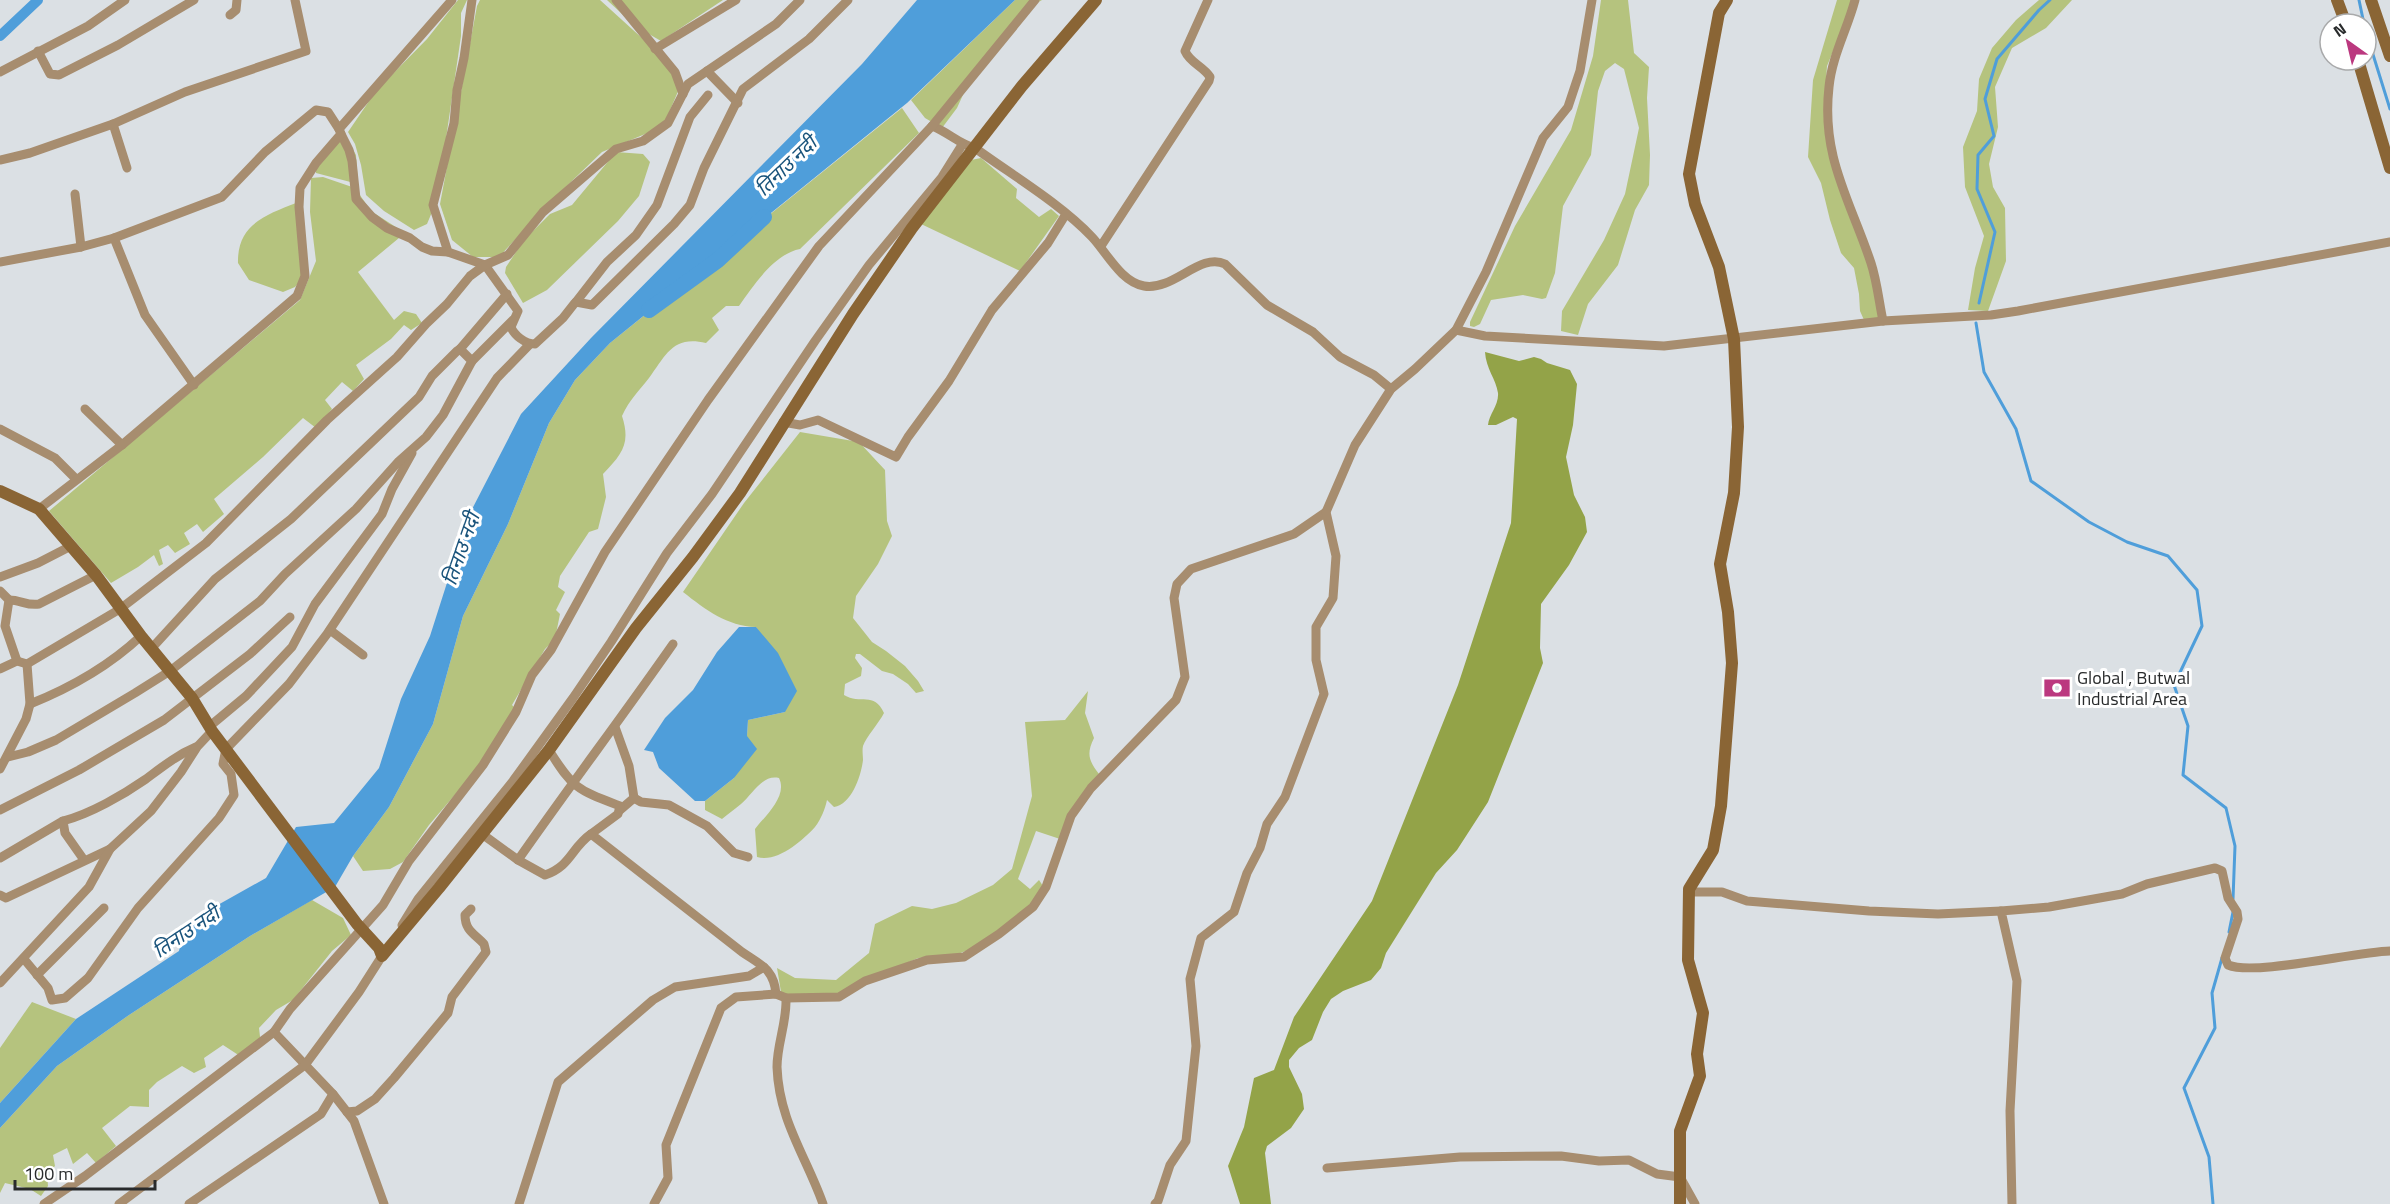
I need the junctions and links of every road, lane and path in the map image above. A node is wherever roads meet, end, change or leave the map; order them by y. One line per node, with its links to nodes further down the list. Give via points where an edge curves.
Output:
1 (125, 0): 20 (street, via 88,26)
2 (194, 0): 20 (street, via 59,75 50,74)
3 (237, 0): 18 (street, via 236,10)
4 (295, 0): 28 (street, via 306,51 185,92)
5 (452, 0): 30 (street)
6 (472, 0): 42 (street, via 454,123 433,205)
7 (616, 0): 19 (street)
8 (736, 0): 19 (street)
9 (800, 0): 22 (street, via 776,24)
10 (848, 0): 27 (street, via 809,39 743,89)
11 (1035, 0): 29 (street)
12 (1096, 0): 32 (street)
13 (1208, 0): 40 (street, via 1185,51 1208,73 1209,81)
14 (1592, 0): 49 (street, via 1580,70 1568,107 1543,138 1486,272)
15 (1727, 0): 50 (street, via 1719,13 1689,174 1695,204 1719,267)
16 (1855, 0): 48 (street, via 1834,57 1827,128 1839,182 1871,264)
17 (2371, 0): 21 (street)
18 (230, 15)
19 (655, 49): 25 (street, via 675,72)
20 (38, 51): 23 (street)
21 (2390, 56)
22 (707, 71): 25 (street, via 688,84); 27 (street)
23 (0, 72)
24 (2362, 72): 35 (street)
25 (683, 94): 44 (street, via 668,123 643,141 616,149 543,212 508,255)
26 (708, 95): 46 (street, via 690,117 657,205 636,235 607,262)
27 (738, 103): 46 (street, via 704,168 690,205 592,305)
28 (113, 124): 33 (street); 34 (street)
29 (932, 126): 31 (street, via 946,131); 107 (street, via 819,246 708,400 605,552 483,765 409,861 383,905)
30 (340, 131): 38 (street, via 328,112 316,110 265,152 222,197); 42 (street, via 352,161 356,199 372,217 422,247); 54 (street, via 300,188 305,276 297,296)
31 (962, 145): 32 (street); 108 (street, via 942,177 869,266 815,341 667,553 573,698 513,781 418,899 402,925)
32 (975, 148): 37 (street); 57 (street, via 912,228)
33 (0, 160)
34 (127, 168)
35 (2390, 168)
36 (75, 194): 41 (street)
37 (1066, 214): 40 (street); 57 (street, via 1048,243 992,310 896,457 818,420 800,425)
38 (114, 238): 41 (street); 54 (street, via 145,315)
39 (2390, 243): 48 (street, via 2018,311)
40 (1101, 246): 55 (street, via 1126,278 1144,286 1165,285 1208,262 1220,261 1267,305 1313,332 1340,357 1374,375)
41 (81, 247): 43 (street)
42 (448, 252): 44 (street)
43 (0, 262)
44 (485, 266): 45 (street); 70 (street, via 470,276 397,357 327,420 206,543)
45 (507, 294): 47 (street, via 519,310); 52 (street)
46 (576, 302): 51 (street, via 535,344)
47 (513, 320): 51 (street, via 513,332); 53 (street)
48 (1883, 321): 50 (street)
49 (1456, 330): 50 (street, via 1485,336 1664,346); 55 (street)
50 (1734, 339): 101 (street, via 1738,427 1734,493 1720,564 1732,663 1721,806 1713,850)
51 (530, 344): 72 (street, via 497,378)
52 (460, 349): 53 (street); 75 (street, via 432,376 419,397 291,519 216,579)
53 (472, 361): 60 (street, via 443,415)
54 (194, 385): 59 (street)
55 (1390, 389): 64 (street, via 1355,445)
56 (85, 409): 59 (street)
57 (783, 422): 86 (street, via 740,493)
58 (0, 429): 61 (street, via 55,458)
59 (122, 445): 61 (street)
60 (416, 446): 79 (street, via 260,601); 83 (street, via 382,514 315,604 292,647)
61 (76, 479): 63 (street)
62 (0, 491): 63 (street)
63 (39, 509): 65 (street)
64 (1326, 512): 116 (street, via 1294,534 1191,569 1177,584 1174,598 1185,677 1176,700 1091,788 1071,816 1046,887 1032,907 964,957 927,960 865,981 839,997); 130 (street, via 1336,556 1333,598 1316,627 1316,660 1324,694 1285,797 1268,824 1234,912 1201,938 1190,979 1196,1046 1186,1141 1170,1165)
65 (71, 546): 66 (street); 67 (street)
66 (96, 575): 69 (street, via 39,604 30,606); 70 (street)
67 (0, 577)
68 (0, 591): 69 (street)
69 (9, 600): 77 (street, via 5,626)
70 (120, 609): 73 (street); 77 (street)
71 (290, 617): 80 (street, via 250,654)
72 (330, 630): 76 (street); 85 (street, via 289,684)
73 (141, 636): 75 (street); 81 (street, via 89,676)
74 (673, 644): 82 (street)
75 (151, 649): 79 (street)
76 (363, 655)
77 (22, 663): 78 (street); 81 (street)
78 (0, 669)
79 (170, 671): 80 (street); 87 (street, via 56,740)
80 (192, 698): 83 (street); 91 (street, via 112,752)
81 (30, 705): 87 (street)
82 (615, 727): 89 (street); 90 (street, via 630,766)
83 (211, 728): 84 (street); 85 (street)
84 (197, 747): 93 (street, via 173,758 127,792); 96 (street, via 151,811)
85 (226, 749): 107 (street); 113 (street, via 223,764 231,774 234,795 219,818 138,908 88,978 65,998 52,1000)
86 (549, 750): 89 (street); 94 (street)
87 (8, 757): 88 (street)
88 (0, 769)
89 (571, 784): 92 (street, via 620,806); 100 (street)
90 (634, 798): 92 (street); 97 (street, via 678,810 707,826 735,853)
91 (0, 810)
92 (620, 810): 95 (street)
93 (63, 821): 98 (street); 99 (street, via 65,833)
94 (482, 834): 100 (street); 108 (street)
95 (591, 834): 100 (street, via 559,870 545,875); 112 (street)
96 (110, 849): 99 (street); 111 (street, via 89,887)
97 (748, 857)
98 (0, 858)
99 (84, 860): 102 (street)
100 (518, 860)
101 (1689, 889): 106 (street, via 1722,892 1747,901 1869,911); 122 (street, via 1688,960 1703,1013 1697,1053 1700,1077 1680,1131)
102 (3, 896): 103 (street)
103 (0, 907)
104 (104, 908): 113 (street)
105 (471, 909): 120 (street, via 465,915 465,925 484,944 486,952 452,997 448,1012 394,1078 375,1099 357,1111)
106 (2001, 911): 109 (street, via 2122,894 2215,868 2222,871 2230,904 2237,912 2225,958 2234,968); 133 (street, via 2017,981 2010,1111)
107 (360, 927): 110 (street); 117 (street)
108 (404, 931): 110 (street)
109 (2390, 951)
110 (382, 956): 118 (street)
111 (24, 959): 113 (street); 114 (street)
112 (764, 967): 115 (street, via 775,979); 127 (street, via 749,976 675,987 653,1000 558,1082)
113 (38, 975)
114 (0, 983)
115 (776, 994): 116 (street); 128 (street, via 736,997 721,1008 666,1145 668,1178)
116 (786, 998): 129 (street, via 778,1051 779,1089 792,1137)
117 (274, 1032): 118 (street); 124 (street)
118 (305, 1065): 119 (street); 123 (street)
119 (333, 1094): 120 (street); 125 (street, via 321,1114)
120 (347, 1112): 126 (street, via 354,1121)
121 (1327, 1168): 122 (street, via 1460,1157 1561,1156 1629,1160 1657,1174)
122 (1680, 1177): 131 (street); 132 (street)
123 (123, 1203)
124 (44, 1204)
125 (189, 1204)
126 (384, 1204)
127 (519, 1204)
128 (654, 1204)
129 (823, 1204)
130 (1155, 1204)
131 (1680, 1204)
132 (1695, 1204)
133 (2012, 1204)

